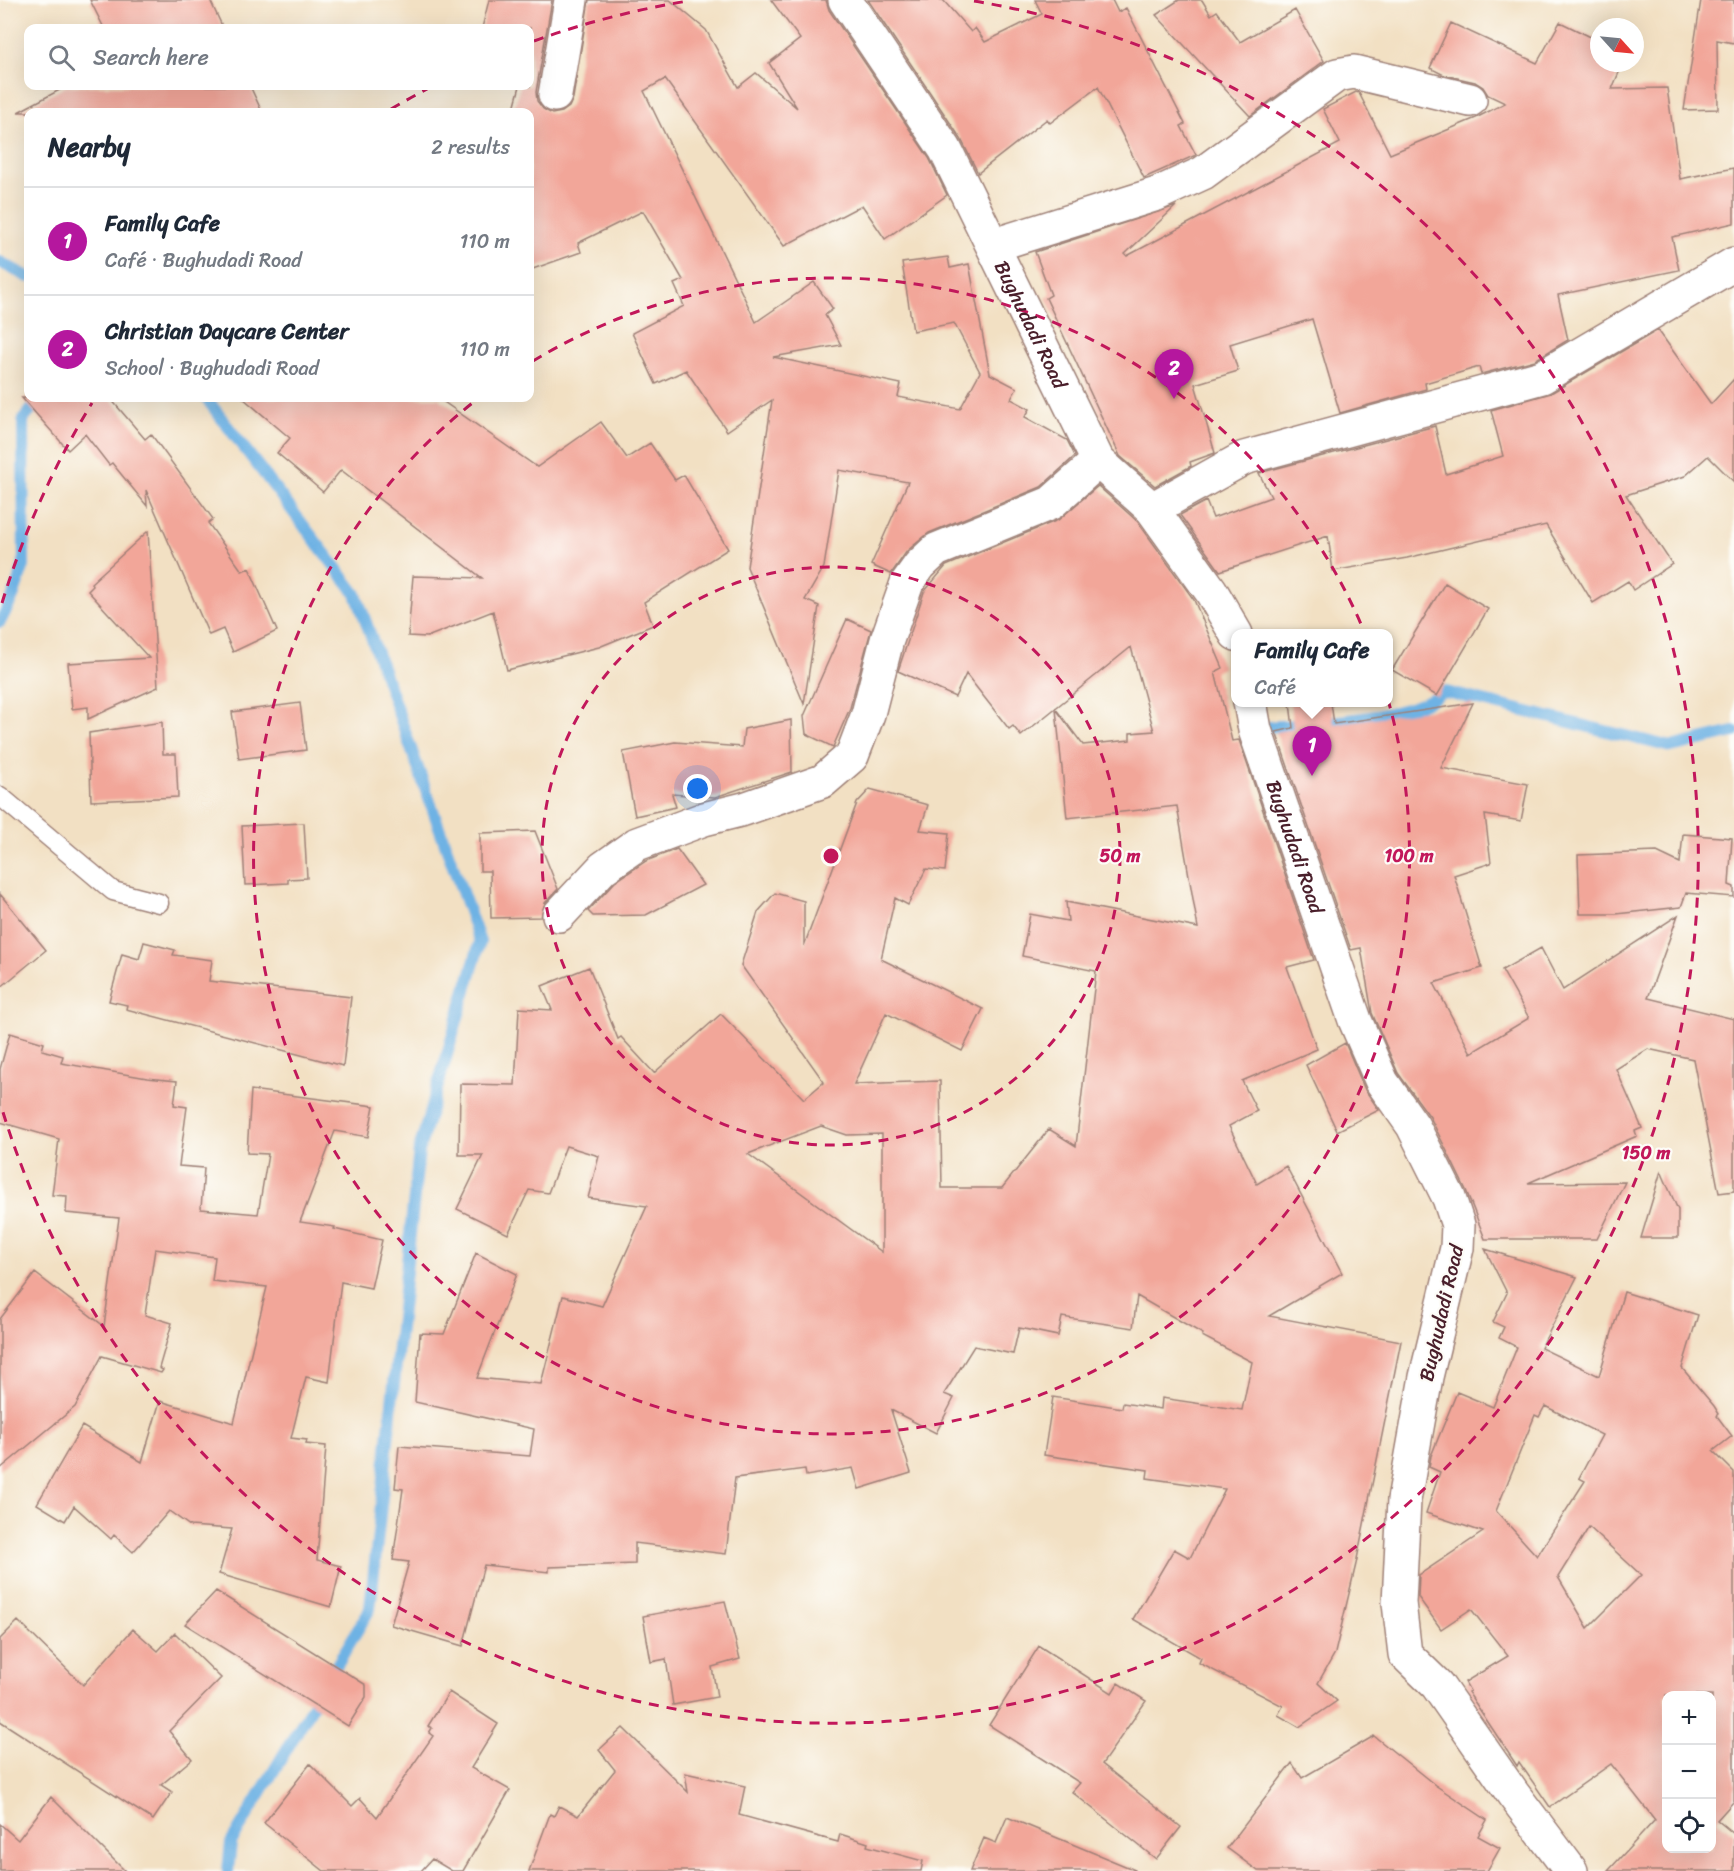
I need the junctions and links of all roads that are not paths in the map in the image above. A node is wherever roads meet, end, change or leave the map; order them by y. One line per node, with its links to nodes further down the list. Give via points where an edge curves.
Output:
1 (571, 0): 3 (street)
2 (845, 0): 5 (street, Bughudadi Road, via 945,149)
3 (555, 95)
4 (1470, 99): 5 (street, via 1354,72 1337,75 1203,173 1157,194)
5 (994, 245): 7 (street, Bughudadi Road)
6 (1734, 264): 8 (street, via 1542,376 1244,458)
7 (1098, 461): 8 (street, Bughudadi Road); 13 (street, via 1052,503 936,550 920,565 908,583 887,640 868,714 852,756 823,781 637,844 603,868)
8 (1152, 509): 9 (street, Bughudadi Road)
9 (1233, 629)
10 (1251, 707): 14 (street, Bughudadi Road, via 1354,1020 1382,1082 1413,1126 1458,1225 1457,1248 1426,1377 1404,1500 1399,1603 1405,1654 1437,1685)
11 (0, 796): 12 (lane, via 113,891)
12 (159, 903)
13 (559, 915)
14 (1571, 1871)

